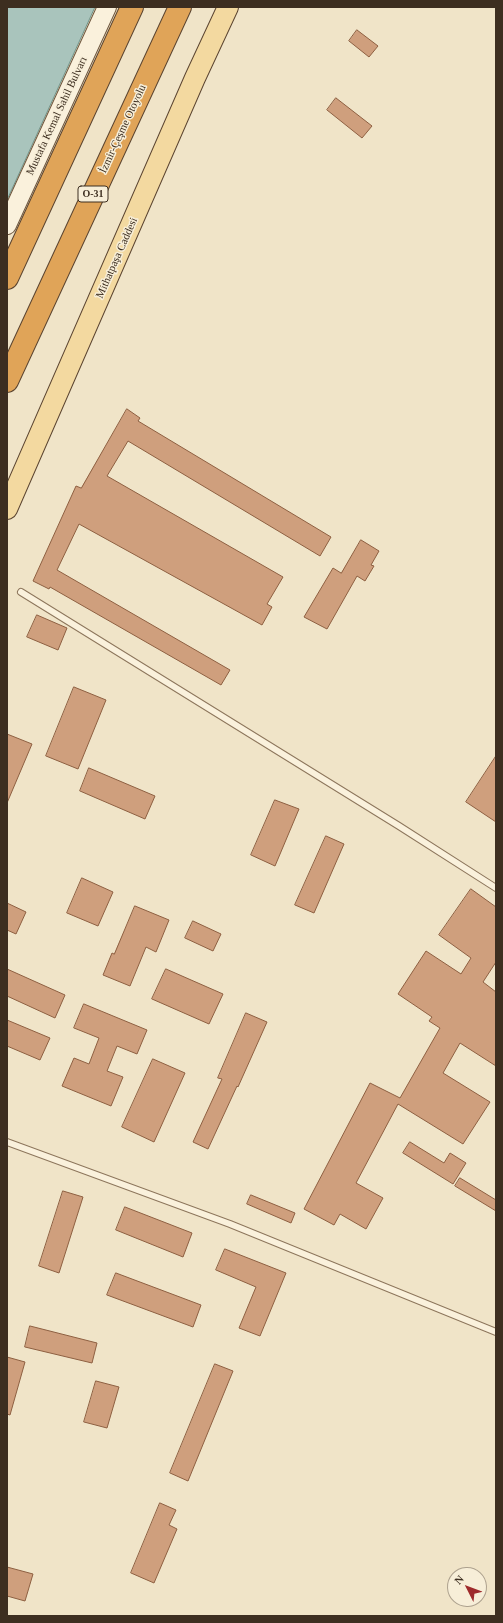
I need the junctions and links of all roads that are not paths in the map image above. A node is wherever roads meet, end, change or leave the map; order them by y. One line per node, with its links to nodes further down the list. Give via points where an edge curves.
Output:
1 (107, 7): 5 (main road, Mustafa Kemal Sahil Bulvarı)
2 (132, 7): 6 (highway)
3 (180, 7): 7 (highway, İzmir-Çeşme Otoyolu / O-31)
4 (228, 7): 8 (main road, Mithatpaşa Caddesi)
5 (7, 225)
6 (7, 278)
7 (7, 381)
8 (7, 509)
9 (21, 592): 10 (lane)
10 (496, 888)
11 (7, 1142): 12 (lane, via 230,1224)
12 (496, 1332)

